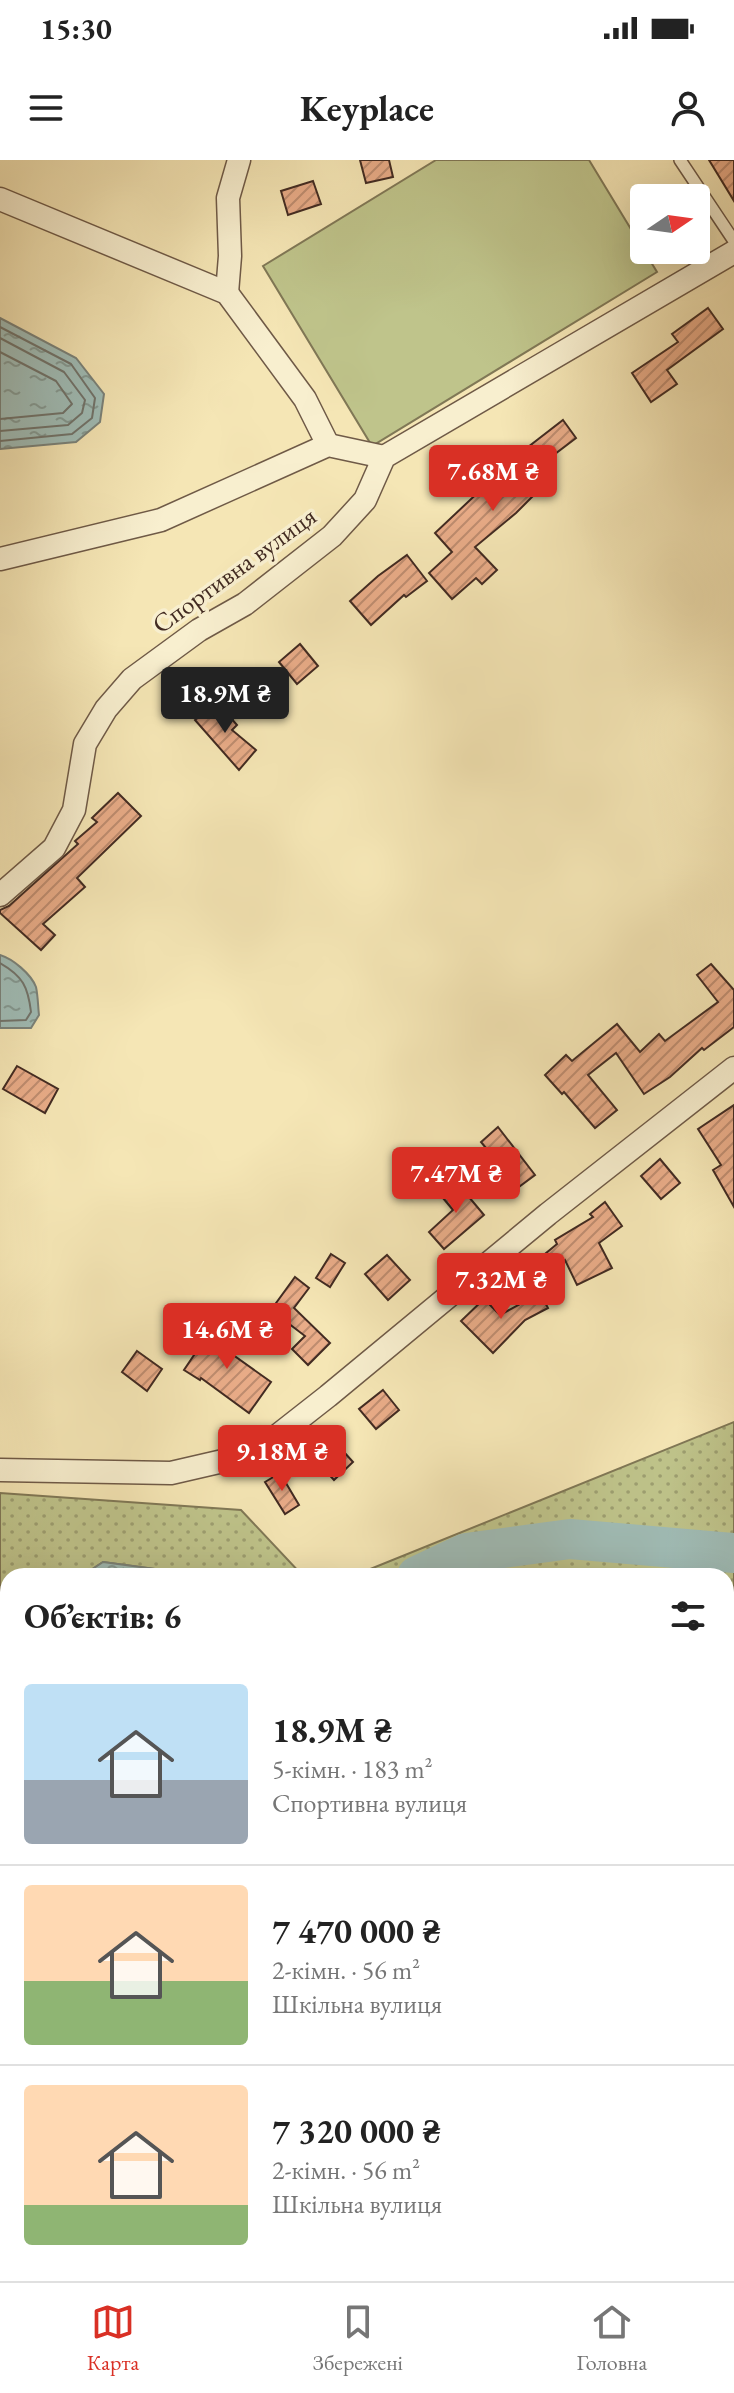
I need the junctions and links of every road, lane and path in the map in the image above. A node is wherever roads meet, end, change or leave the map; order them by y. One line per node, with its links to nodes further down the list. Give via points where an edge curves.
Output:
1 (239, 160): 6 (street, via 228,198)
2 (680, 160): 4 (lane)
3 (0, 199): 6 (street)
4 (734, 241)
5 (734, 252): 8 (street)
6 (227, 293): 7 (street, via 305,399)
7 (328, 445): 8 (street); 9 (street, via 161,520)
8 (384, 457): 10 (street, Спортивна вулиця, via 365,500 332,536 123,689 85,744 74,810 54,848)
9 (0, 559)
10 (0, 895)
11 (734, 1068): 12 (street, via 277,1436 223,1461 171,1473)
12 (0, 1470)

